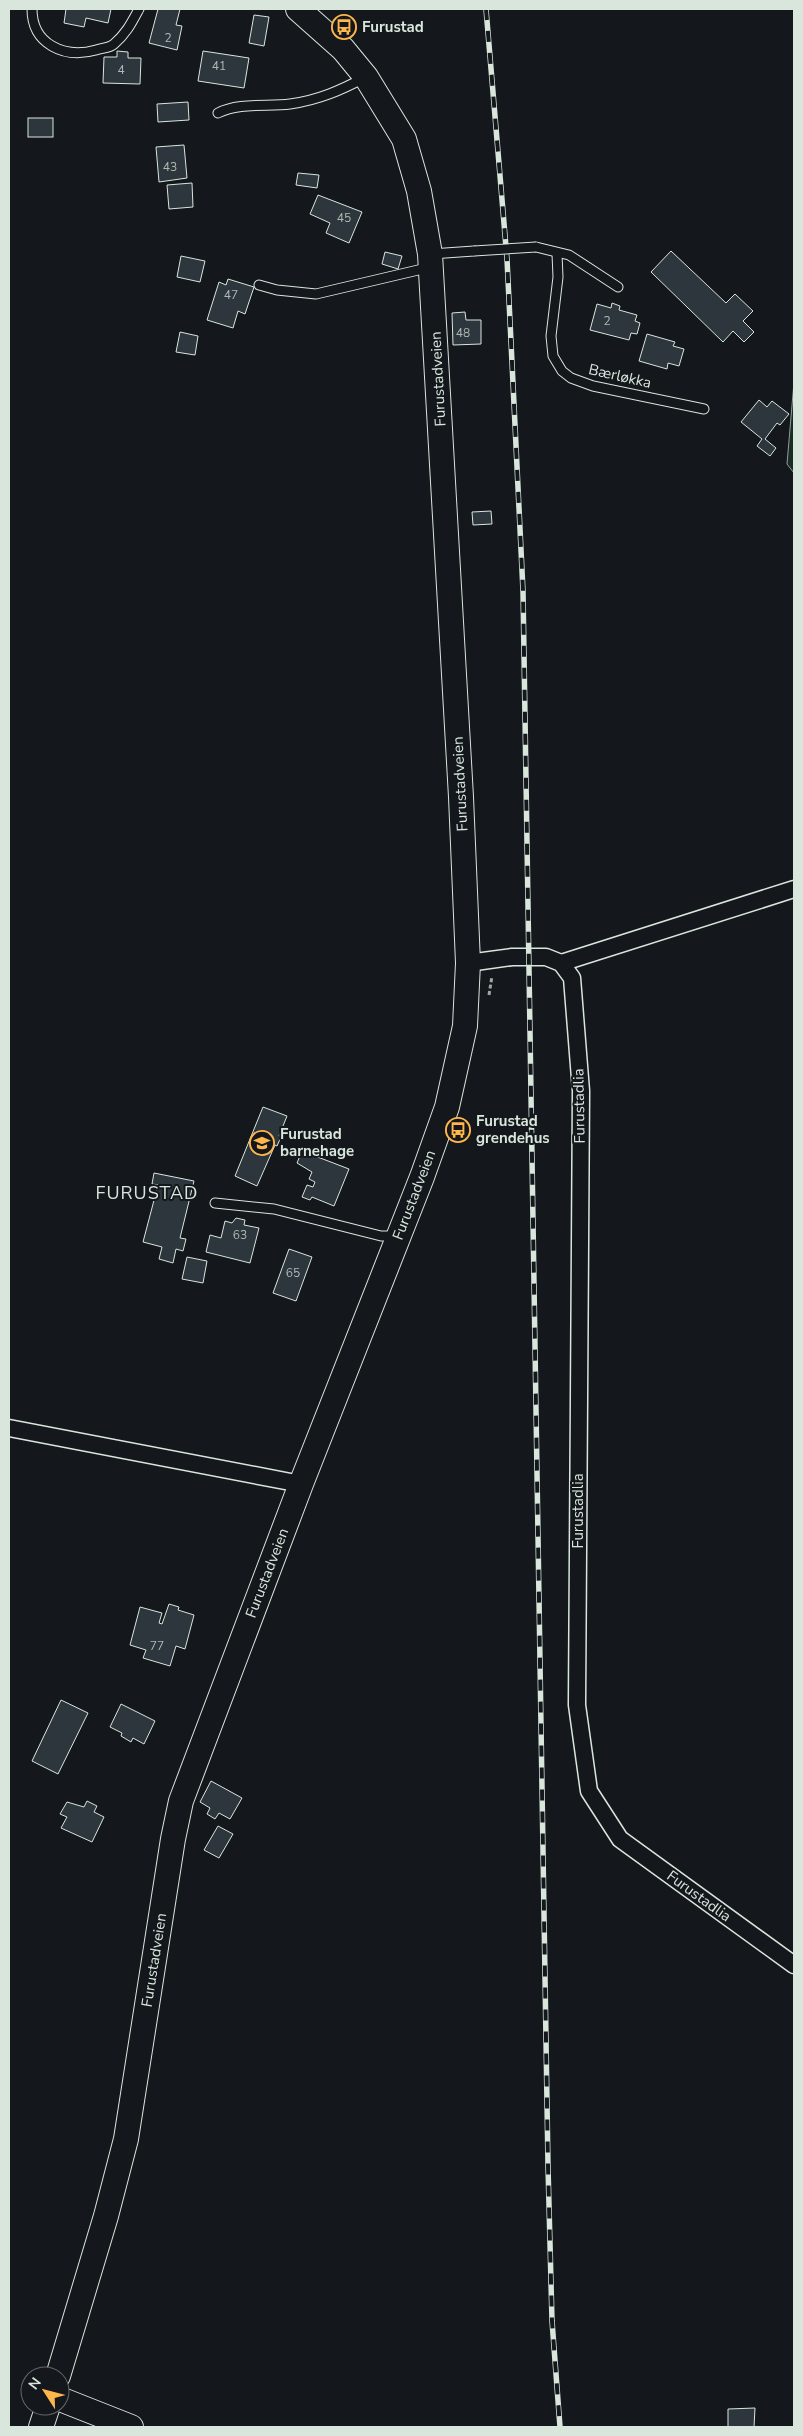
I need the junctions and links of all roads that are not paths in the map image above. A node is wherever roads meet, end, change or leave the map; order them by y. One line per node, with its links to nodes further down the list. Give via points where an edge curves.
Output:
1 (32, 9): 2 (lane, via 32,23 49,45 66,51 89,52 113,45 129,28)
2 (139, 9)
3 (298, 9): 4 (main road, Furustadveien, via 343,49)
4 (366, 77): 5 (lane, via 318,100); 7 (main road, Furustadveien, via 404,139 420,191)
5 (218, 113)
6 (557, 254): 7 (lane, bridge, via 536,247 474,251); 9 (lane, via 569,255); 10 (lane, Bærløkka, via 558,277 551,336 553,356 562,371 593,386)
7 (431, 260): 8 (lane, via 316,294); 12 (main road, Furustadveien)
8 (258, 285)
9 (618, 287)
10 (704, 409)
11 (794, 889): 13 (street)
12 (468, 963): 13 (street, via 546,957); 15 (main road, Furustadveien, via 465,1026 458,1064 446,1108)
13 (561, 963): 18 (street, Furustadlia, via 572,978 581,1091 577,1705 589,1791 620,1839)
14 (215, 1203): 15 (lane, via 274,1210 381,1236)
15 (399, 1236): 17 (main road, Furustadveien)
16 (9, 1428): 17 (street)
17 (300, 1484): 19 (main road, Furustadveien, via 181,1801 126,2139)
18 (794, 1965)
19 (61, 2366)
20 (70, 2403): 21 (main road)
21 (132, 2427)

